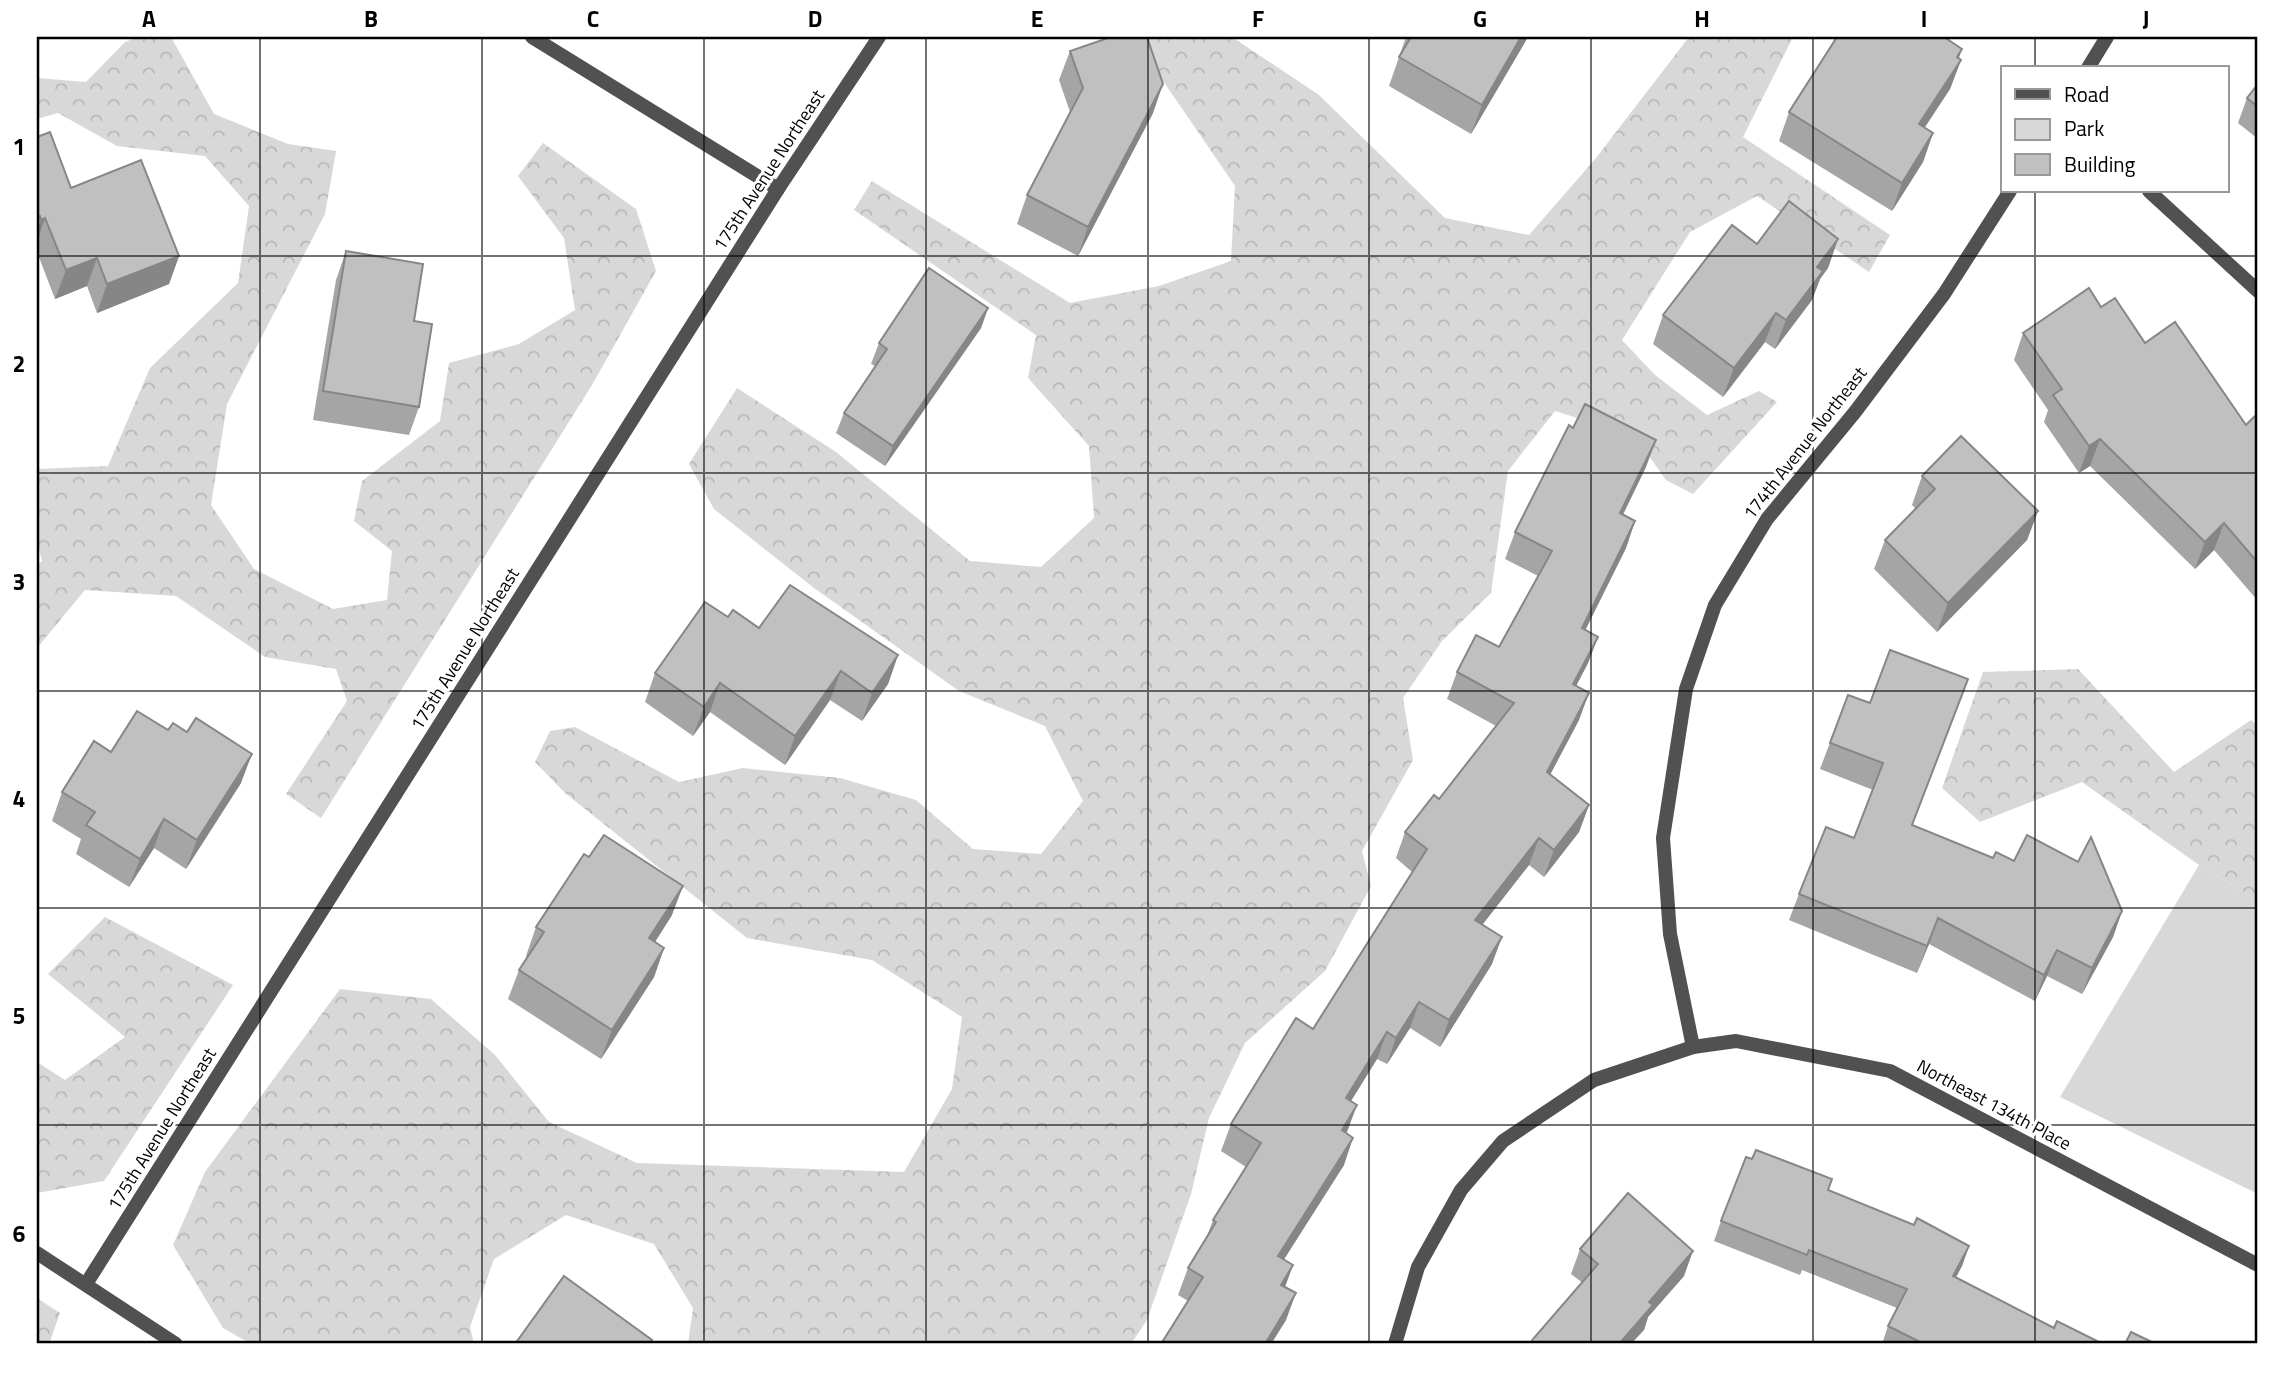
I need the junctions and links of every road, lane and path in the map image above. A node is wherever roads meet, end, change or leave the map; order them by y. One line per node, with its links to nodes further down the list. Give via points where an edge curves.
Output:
1 (532, 37): 5 (street)
2 (879, 37): 5 (street, 175th Avenue Northeast)
3 (2107, 37): 4 (street)
4 (2089, 66)
5 (778, 190): 12 (street, 175th Avenue Northeast)
6 (2009, 192): 9 (street, 174th Avenue Northeast, via 1944,293 1767,519 1715,605 1686,689 1663,838 1670,934)
7 (2150, 192): 8 (street)
8 (2258, 291)
9 (1693, 1047): 11 (street, Northeast 134th Place, via 1736,1041 1890,1071); 14 (street, via 1594,1080 1503,1141 1461,1190 1418,1268)
10 (37, 1253): 12 (street)
11 (2258, 1265)
12 (86, 1284): 13 (street)
13 (176, 1344)
14 (1395, 1344)

